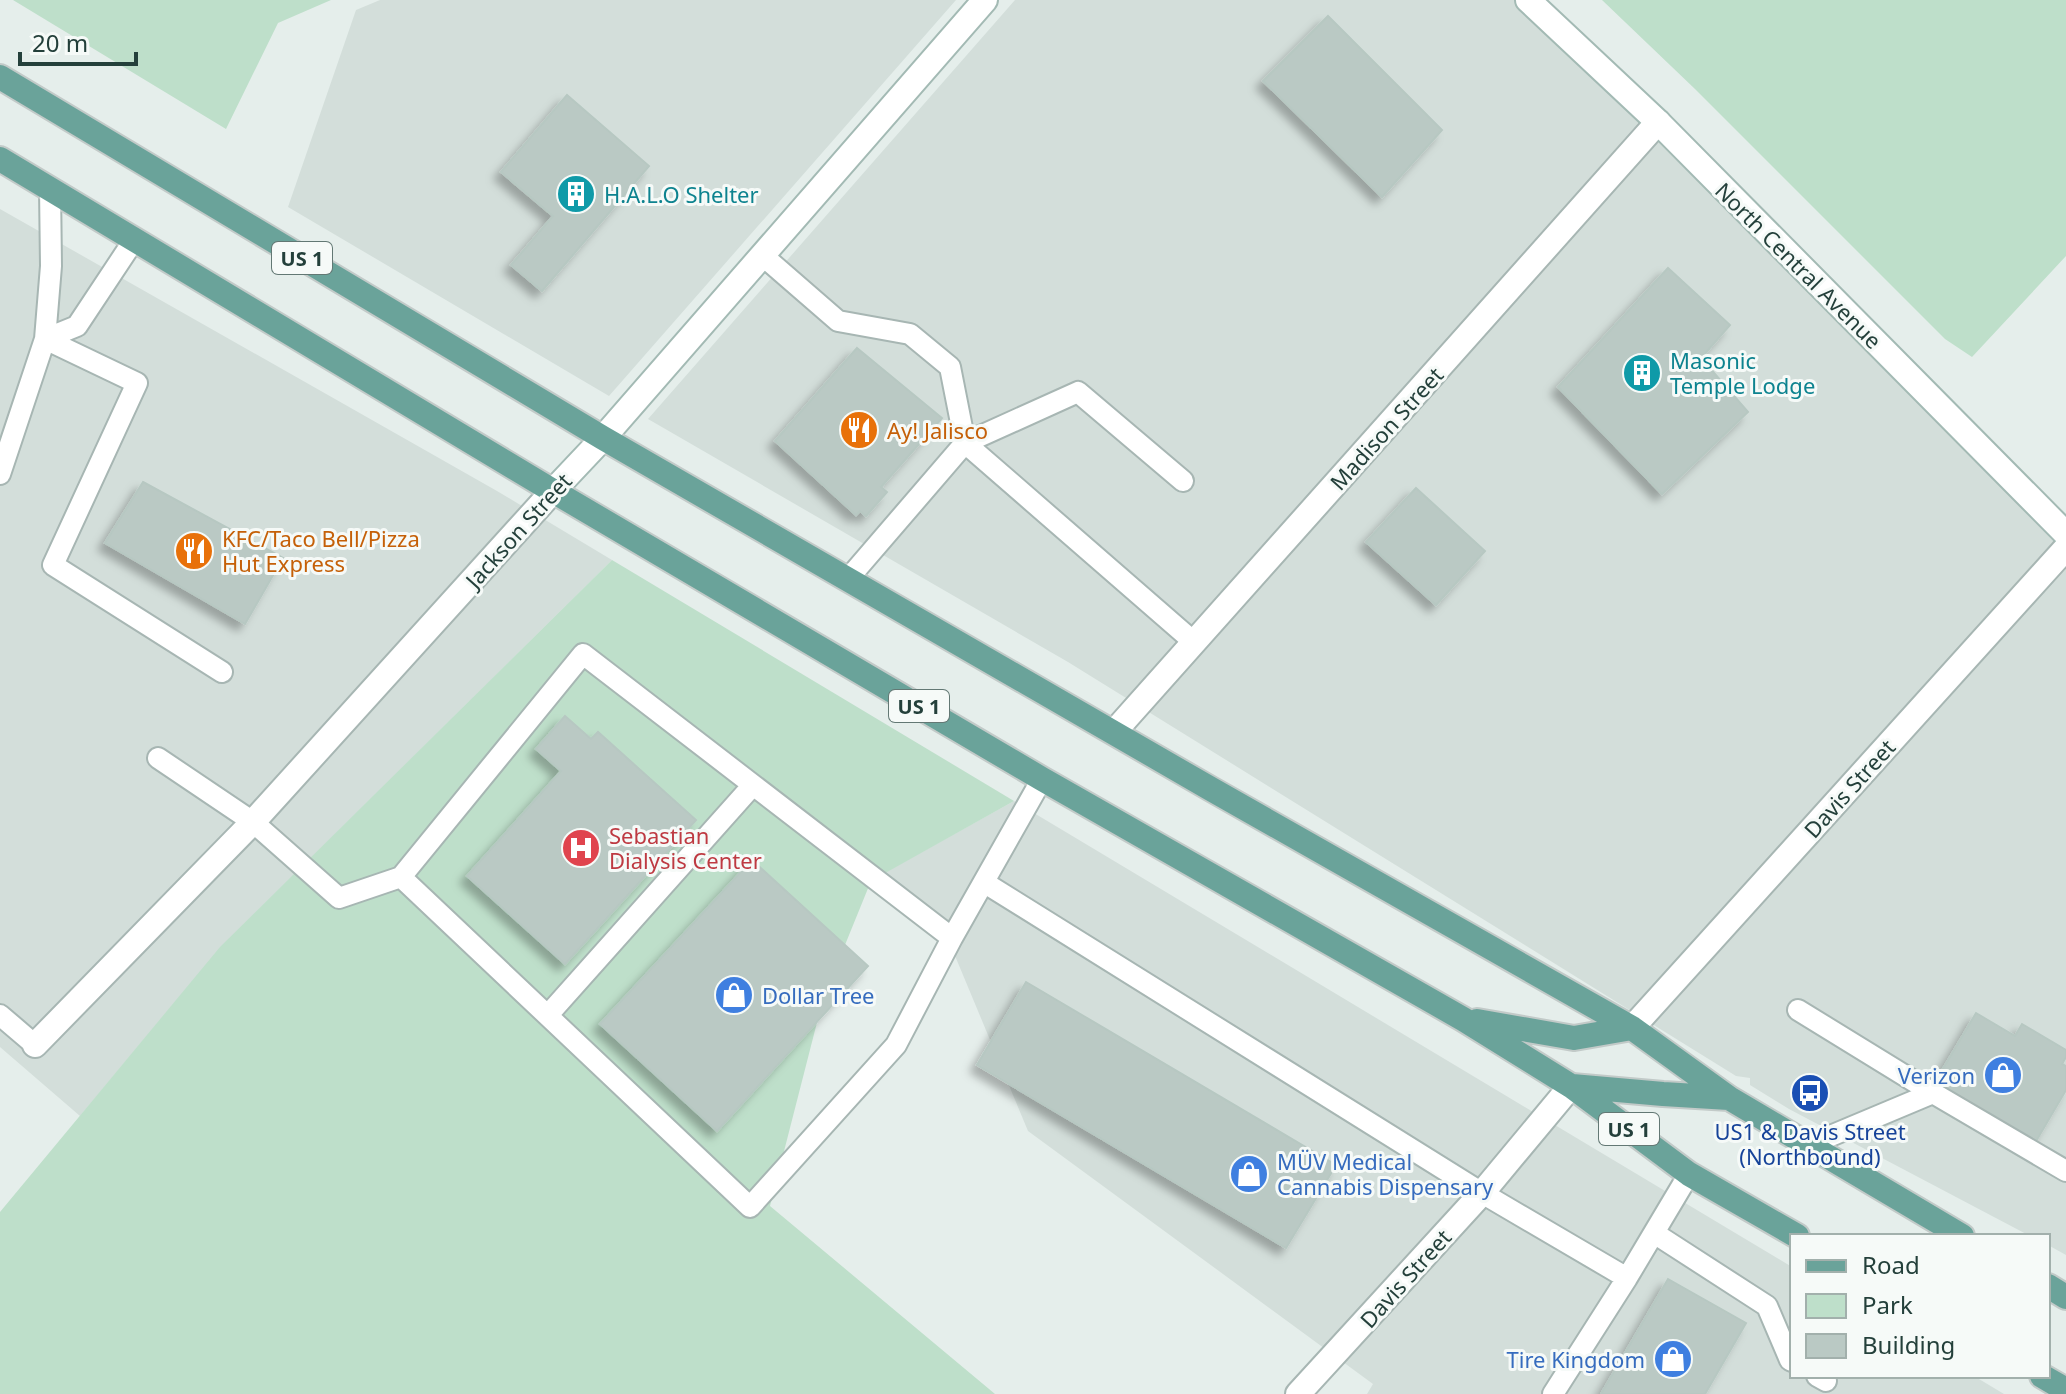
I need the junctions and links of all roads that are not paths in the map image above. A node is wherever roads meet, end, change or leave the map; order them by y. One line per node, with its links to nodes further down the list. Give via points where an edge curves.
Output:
1 (985, 0): 8 (street, Jackson Street)
2 (1528, 0): 4 (street, North Central Avenue)
3 (0, 77): 10 (main road, US 1)
4 (1658, 122): 15 (street, North Central Avenue); 18 (street, Madison Street)
5 (0, 159): 6 (main road, US 1)
6 (50, 188): 7 (main road, US 1); 9 (lane)
7 (134, 240): 9 (lane, via 77,326); 14 (main road, US 1)
8 (762, 255): 10 (street, Jackson Street); 11 (lane, via 838,321 910,334 950,367)
9 (45, 339): 12 (lane); 19 (lane, via 137,383 53,565)
10 (603, 438): 14 (street, Jackson Street); 17 (main road, US 1)
11 (965, 443): 13 (lane, via 1078,392); 17 (lane); 18 (lane)
12 (0, 474)
13 (1183, 481)
14 (553, 491): 22 (main road, US 1); 24 (street, Jackson Street)
15 (2066, 534)
16 (2066, 548): 32 (street, Davis Street)
17 (848, 579): 20 (main road, US 1)
18 (1195, 643): 20 (street, Madison Street)
19 (222, 672)
20 (1114, 732): 32 (main road, US 1)
21 (158, 758): 24 (lane)
22 (1042, 779): 26 (lane); 31 (main road, US 1)
23 (753, 785): 25 (lane, via 583,654); 27 (lane); 30 (lane)
24 (253, 822): 25 (lane, via 339,898); 33 (street, Jackson Street)
25 (401, 877): 30 (lane)
26 (985, 883): 27 (lane); 40 (lane)
27 (952, 938): 30 (lane, via 896,1045 750,1207)
28 (1798, 1010): 35 (lane)
29 (0, 1015): 33 (lane)
30 (548, 1015)
31 (1463, 1019): 32 (main road, via 1574,1038); 34 (main road, US 1)
32 (1632, 1028): 36 (main road, US 1)
33 (35, 1045)
34 (1571, 1086): 36 (main road); 39 (main road, US 1); 40 (street, Davis Street)
35 (1933, 1093): 37 (lane); 38 (lane)
36 (1729, 1098): 37 (main road, US 1)
37 (1809, 1145): 43 (main road, US 1)
38 (2066, 1171)
39 (1689, 1174): 41 (lane); 42 (main road, US 1)
40 (1482, 1193): 44 (lane); 48 (street, Davis Street)
41 (1654, 1233): 44 (lane); 45 (lane, via 1767,1306)
42 (1794, 1234)
43 (1959, 1234)
44 (1627, 1278): 49 (lane)
45 (1790, 1360)
46 (2045, 1378): 47 (main road)
47 (2066, 1390)
48 (1298, 1394)
49 (1553, 1394)

